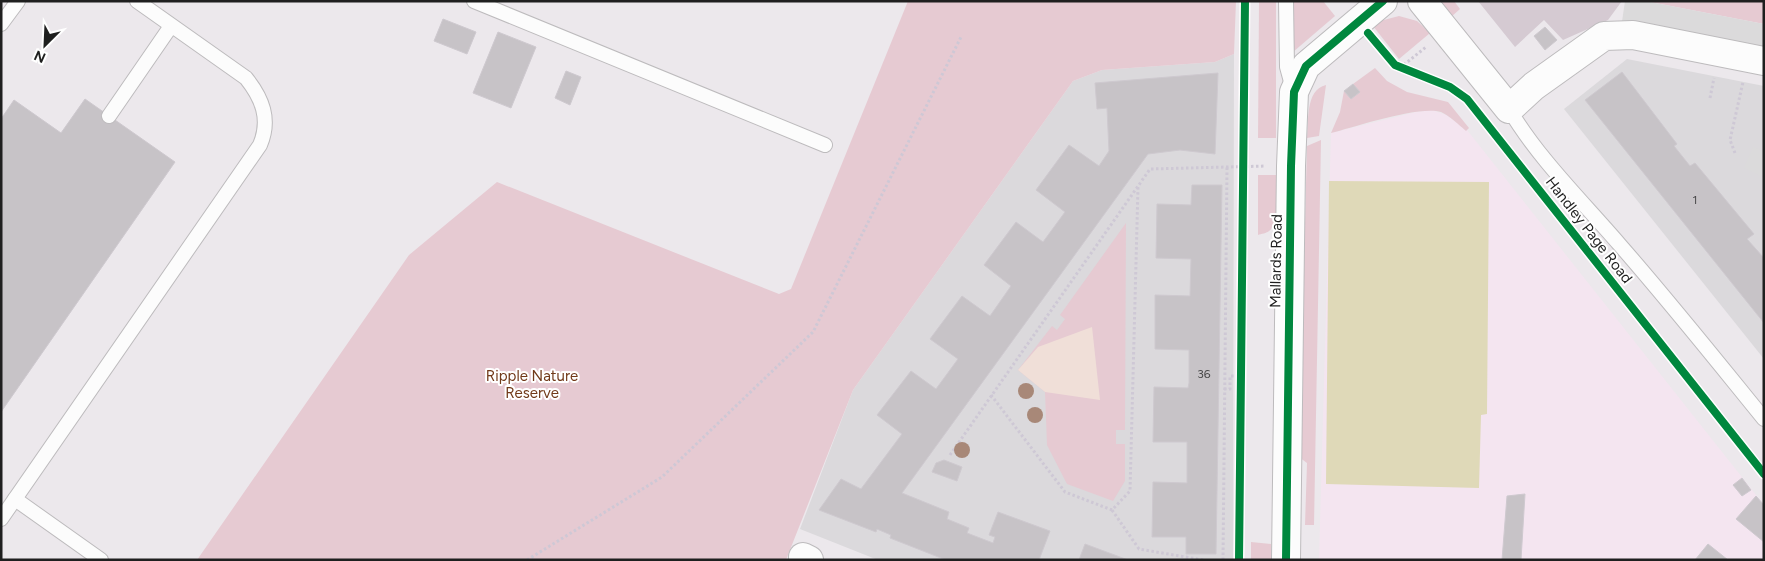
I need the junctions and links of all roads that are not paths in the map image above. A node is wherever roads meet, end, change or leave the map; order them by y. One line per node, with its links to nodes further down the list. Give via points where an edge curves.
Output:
1 (18, 1): 7 (lane)
2 (136, 1): 8 (lane)
3 (474, 1): 13 (lane)
4 (1286, 1): 10 (lane, Mallards Road, via 1287,67)
5 (1383, 1): 10 (street, Mallards Road, via 1306,66)
6 (1422, 1): 11 (street, Handley Page Road)
7 (1, 24)
8 (171, 26): 12 (lane); 15 (lane, via 246,78 262,104 266,121 264,134)
9 (1754, 69): 11 (street, via 1633,35 1604,36 1534,86)
10 (1294, 92): 18 (street, Mallards Road)
11 (1509, 109): 14 (lane, Handley Page Road, via 1540,152)
12 (109, 116)
13 (825, 145)
14 (1764, 419)
15 (15, 499): 16 (lane); 17 (lane)
16 (1, 519)
17 (101, 560)
18 (1286, 560)

